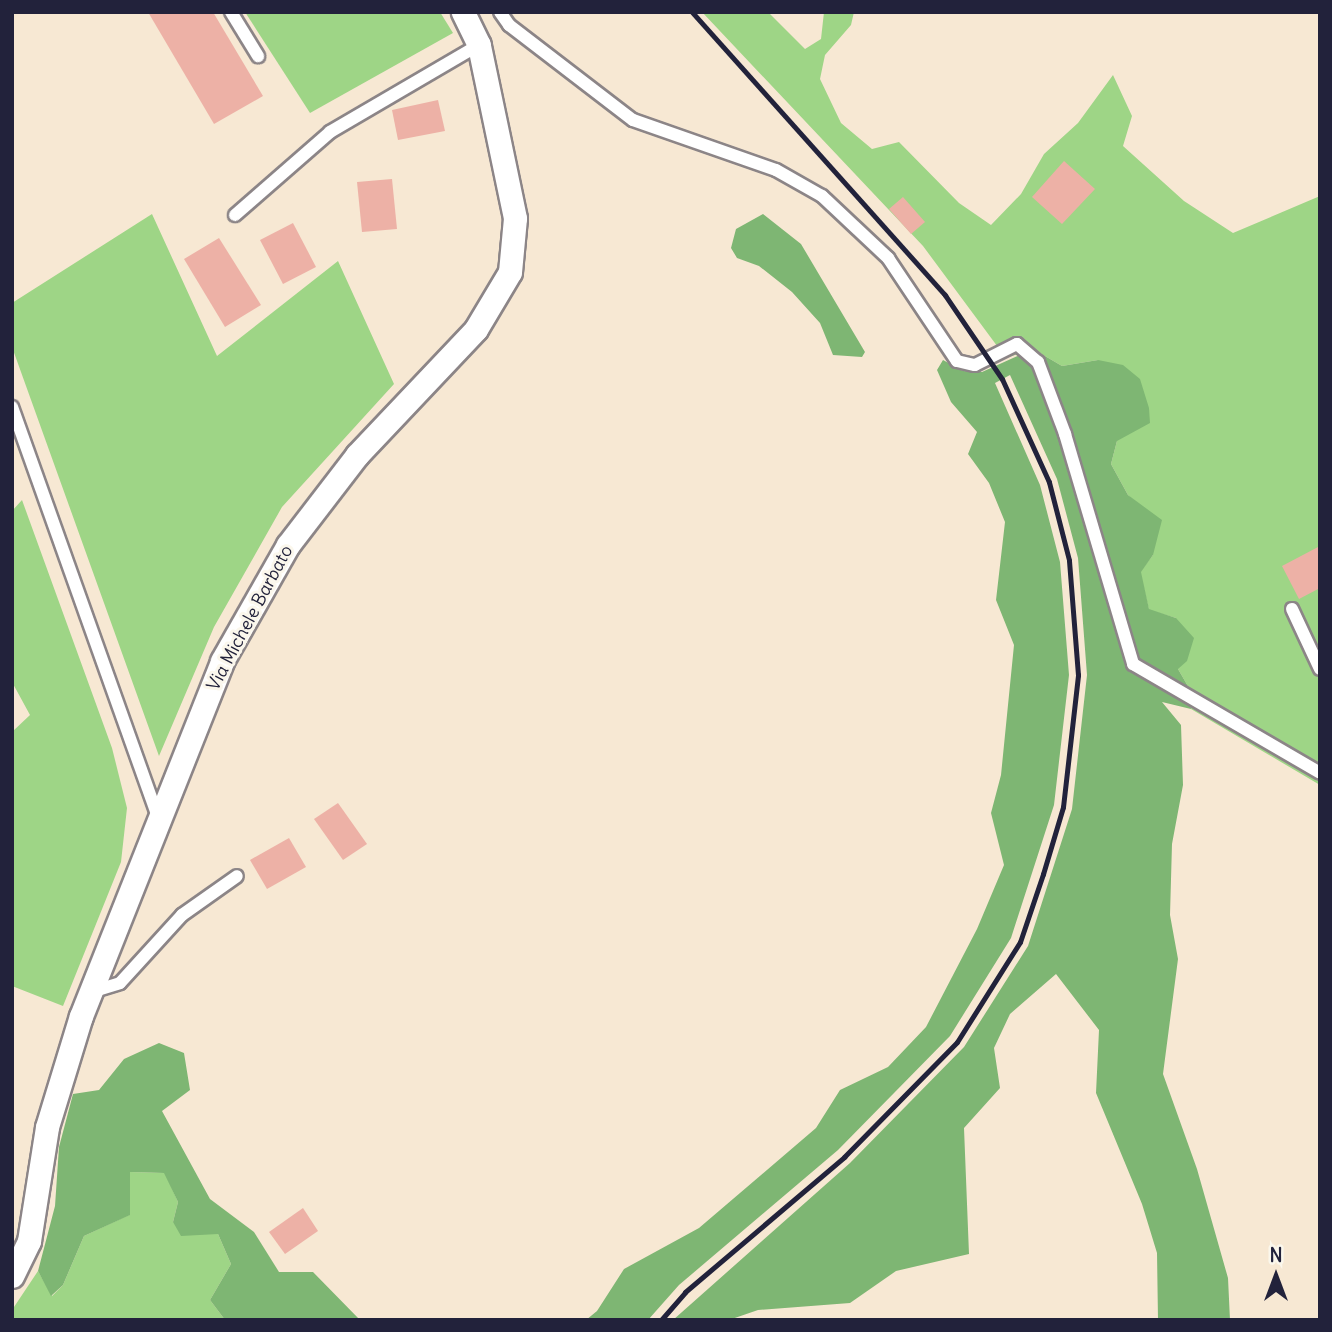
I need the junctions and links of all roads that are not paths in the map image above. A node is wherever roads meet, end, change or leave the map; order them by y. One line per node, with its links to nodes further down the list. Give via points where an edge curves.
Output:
1 (231, 12): 5 (lane)
2 (463, 12): 4 (street, Via Michele Barbato)
3 (500, 12): 10 (lane, via 509,25 633,120 776,170 822,196 888,258 957,360 975,365 1017,344 1038,362 1065,435 1133,664)
4 (480, 45): 6 (lane, via 330,132); 11 (street, Via Michele Barbato, via 515,218 510,272 476,329 357,455 288,545 222,661)
5 (258, 56)
6 (235, 215)
7 (12, 407): 11 (lane)
8 (1292, 609): 9 (lane)
9 (1320, 669)
10 (1320, 773)
11 (158, 816): 13 (street, Via Michele Barbato)
12 (237, 876): 13 (lane, via 182,915 120,983)
13 (90, 993): 14 (street, Via Michele Barbato, via 47,1127 29,1241)
14 (12, 1276)

